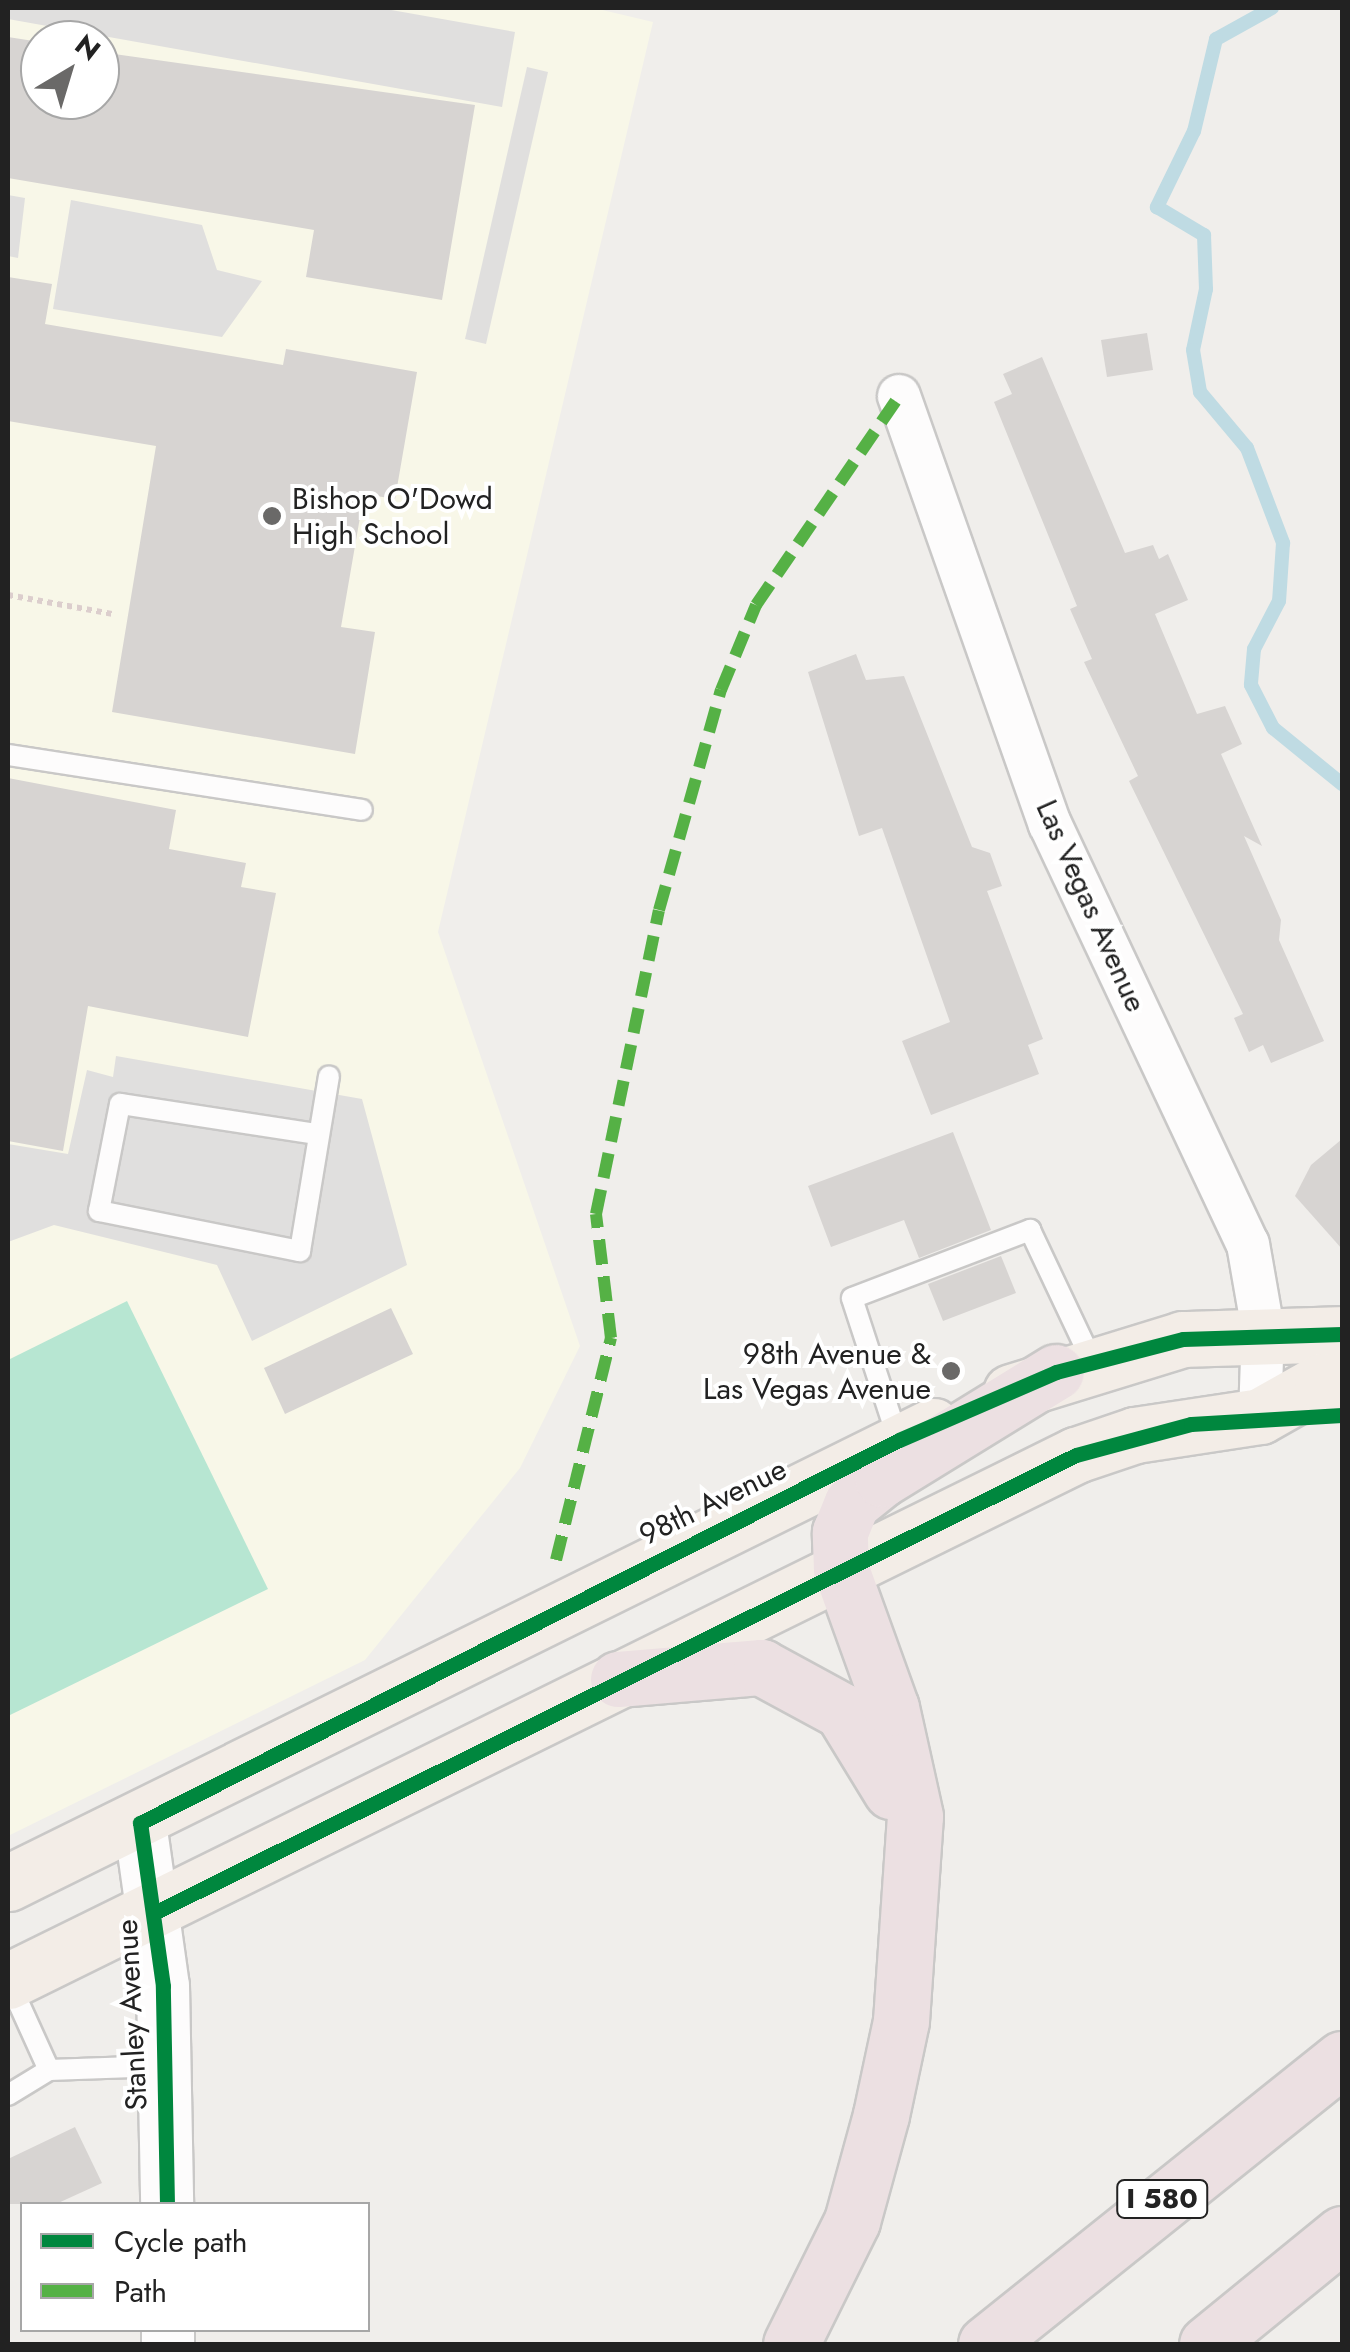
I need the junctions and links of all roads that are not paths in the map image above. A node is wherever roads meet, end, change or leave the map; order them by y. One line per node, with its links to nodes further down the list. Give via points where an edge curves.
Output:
1 (898, 396): 6 (street, Las Vegas Avenue, via 1050,824 1248,1244)
2 (8, 755): 3 (lane)
3 (362, 810)
4 (328, 1076): 5 (lane)
5 (317, 1134): 5 (lane, via 120,1104 99,1211 300,1251)
6 (1262, 1330): 7 (main road, 98th Avenue); 8 (main road, 98th Avenue); 11 (street, Las Vegas Avenue)
7 (1342, 1334)
8 (1074, 1366): 12 (main road, 98th Avenue); 12 (lane, via 1030,1230 852,1298); 13 (highway, via 852,1503)
9 (1342, 1382): 11 (main road, via 1322,1381)
10 (1342, 1415): 11 (main road)
11 (1260, 1416): 13 (main road, via 1135,1434 1076,1455)
12 (899, 1440): 15 (main road, 98th Avenue)
13 (841, 1570): 14 (main road); 16 (highway, via 891,1708 915,1816)
14 (618, 1679): 16 (highway, via 727,1665 761,1667 810,1688 842,1711 888,1776); 18 (main road)
15 (140, 1823): 17 (main road, 98th Avenue); 18 (street, Stanley Avenue)
16 (908, 1876): 26 (highway, via 901,2020 881,2114 852,2221)
17 (8, 1883)
18 (154, 1913): 19 (main road); 21 (street, Stanley Avenue)
19 (8, 1981): 22 (lane)
20 (1342, 2059): 27 (highway, I 580)
21 (166, 2066): 22 (lane); 24 (street, Stanley Avenue)
22 (49, 2070): 23 (lane)
23 (8, 2096)
24 (167, 2202)
25 (1342, 2234): 28 (highway)
26 (791, 2344)
27 (986, 2344)
28 (1207, 2344)

